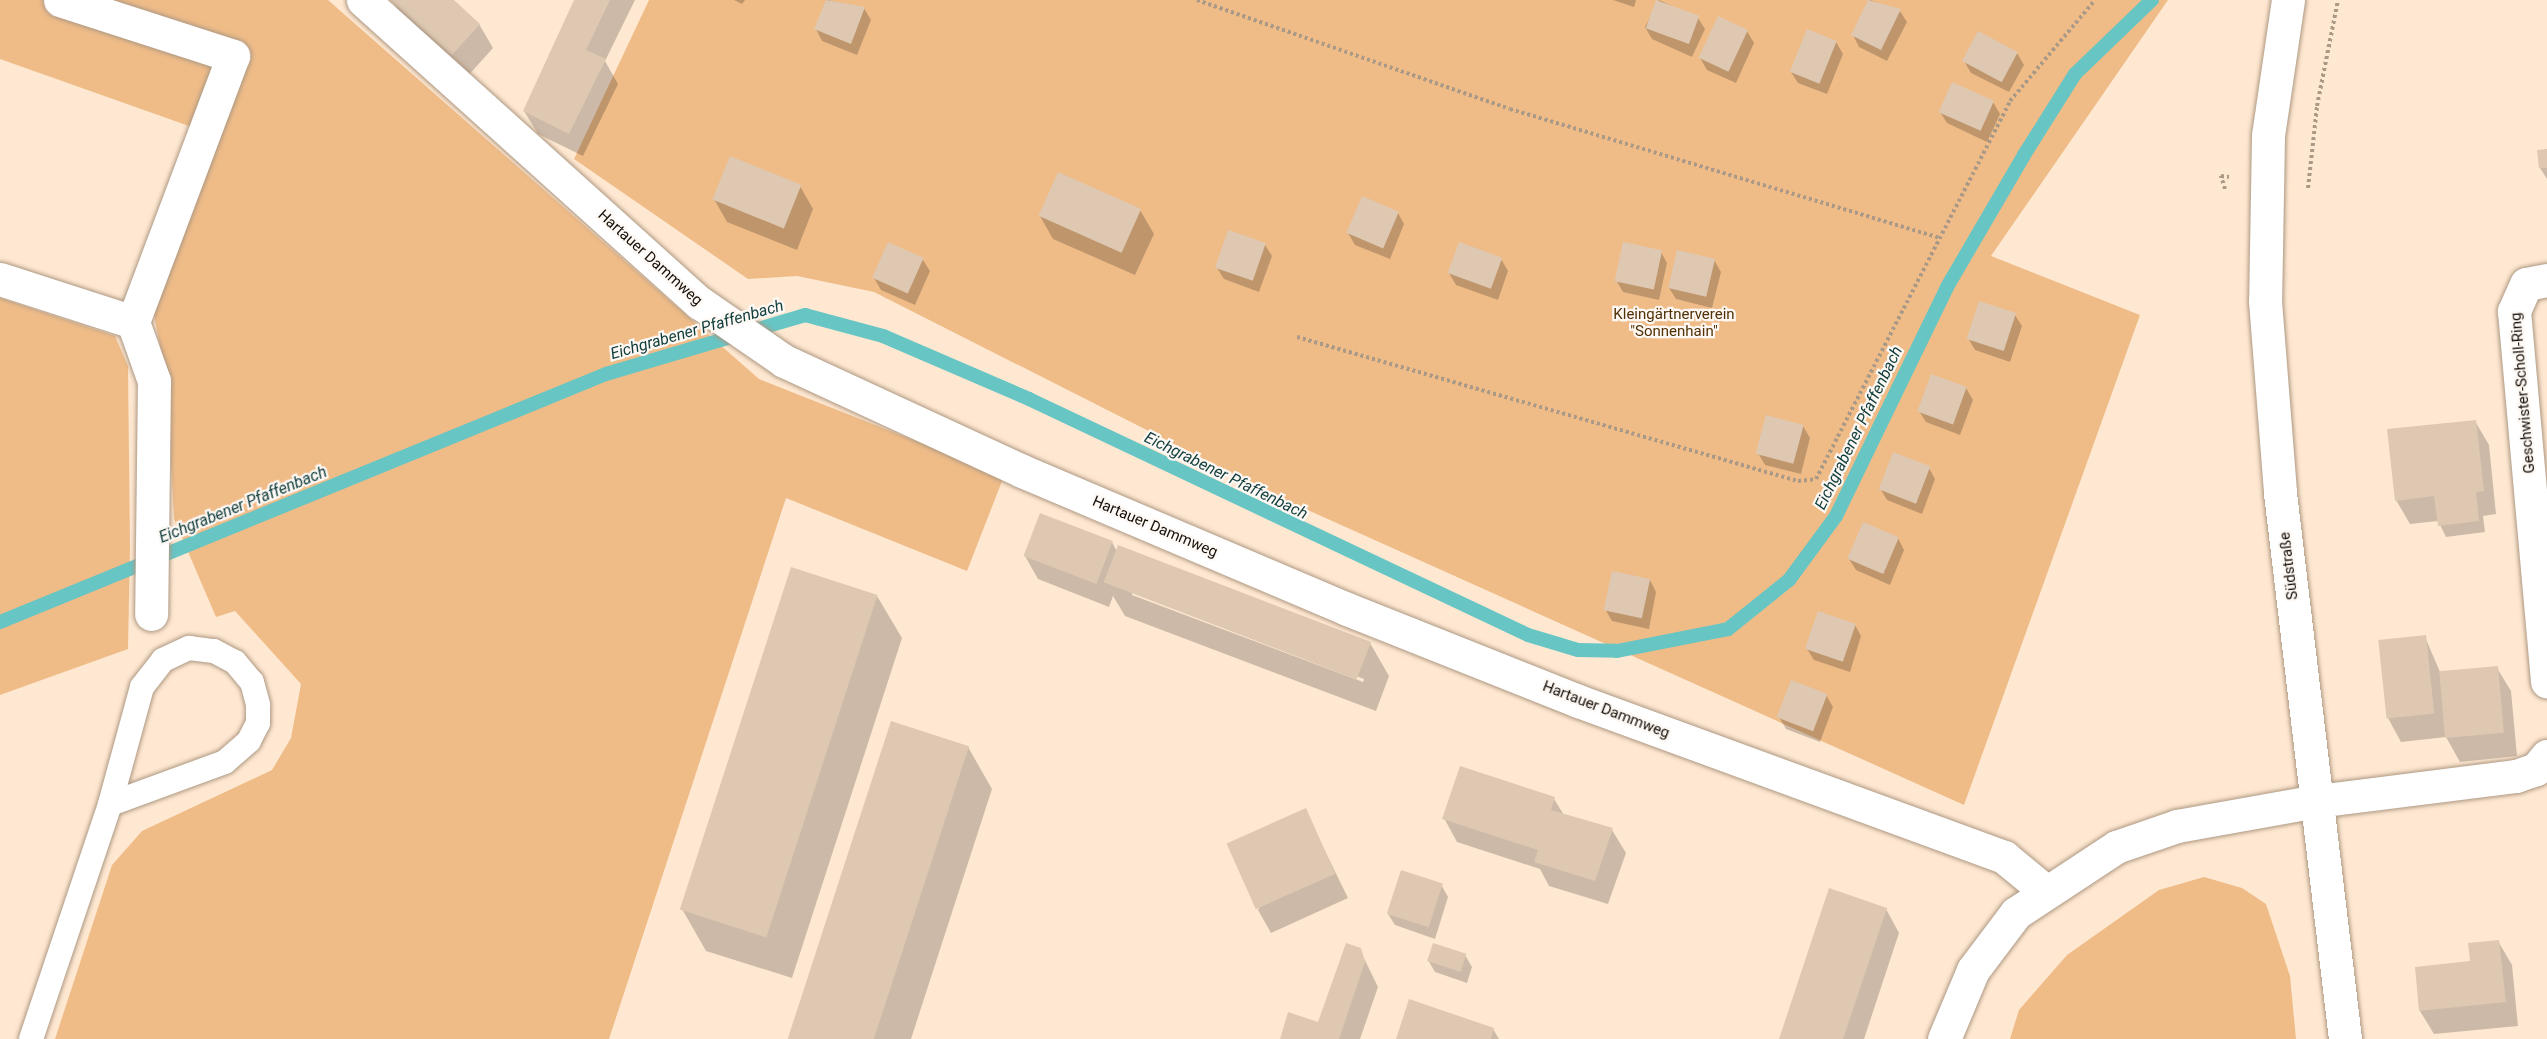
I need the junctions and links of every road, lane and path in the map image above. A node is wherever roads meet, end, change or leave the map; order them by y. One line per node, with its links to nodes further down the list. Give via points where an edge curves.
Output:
1 (60, 0): 11 (street, via 233,56)
2 (363, 0): 19 (street, Hartauer Dammweg, via 715,314 772,353 1022,471 1347,609 1578,701 2004,857)
3 (1197, 0): 8 (path, via 1510,109)
4 (2095, 0): 8 (path, via 2010,101)
5 (2288, 0): 17 (street, Südstraße, via 2273,91 2265,301 2280,493)
6 (2338, 0): 7 (path, via 2317,106)
7 (2311, 181)
8 (1938, 237): 12 (path, via 1822,475 1806,481)
9 (0, 279): 11 (street)
10 (2547, 280): 13 (street, Geschwister-Scholl-Ring, via 2526,284 2514,311)
11 (133, 322): 14 (street, via 154,381)
12 (1297, 336)
13 (2541, 527): 15 (street, Geschwister-Scholl-Ring)
14 (151, 614)
15 (2547, 682)
16 (2547, 756): 17 (street, via 2536,769 2516,776)
17 (2317, 801): 19 (street, via 2177,826 2116,847); 22 (street, Südstraße)
18 (110, 804): 18 (lane, via 142,687 163,660 189,648 214,651 235,662 252,681 258,705 258,723 249,741 225,762); 20 (lane)
19 (2044, 890): 21 (street, via 2016,913 1973,970)
20 (31, 1039)
21 (1944, 1039)
22 (2345, 1039)

